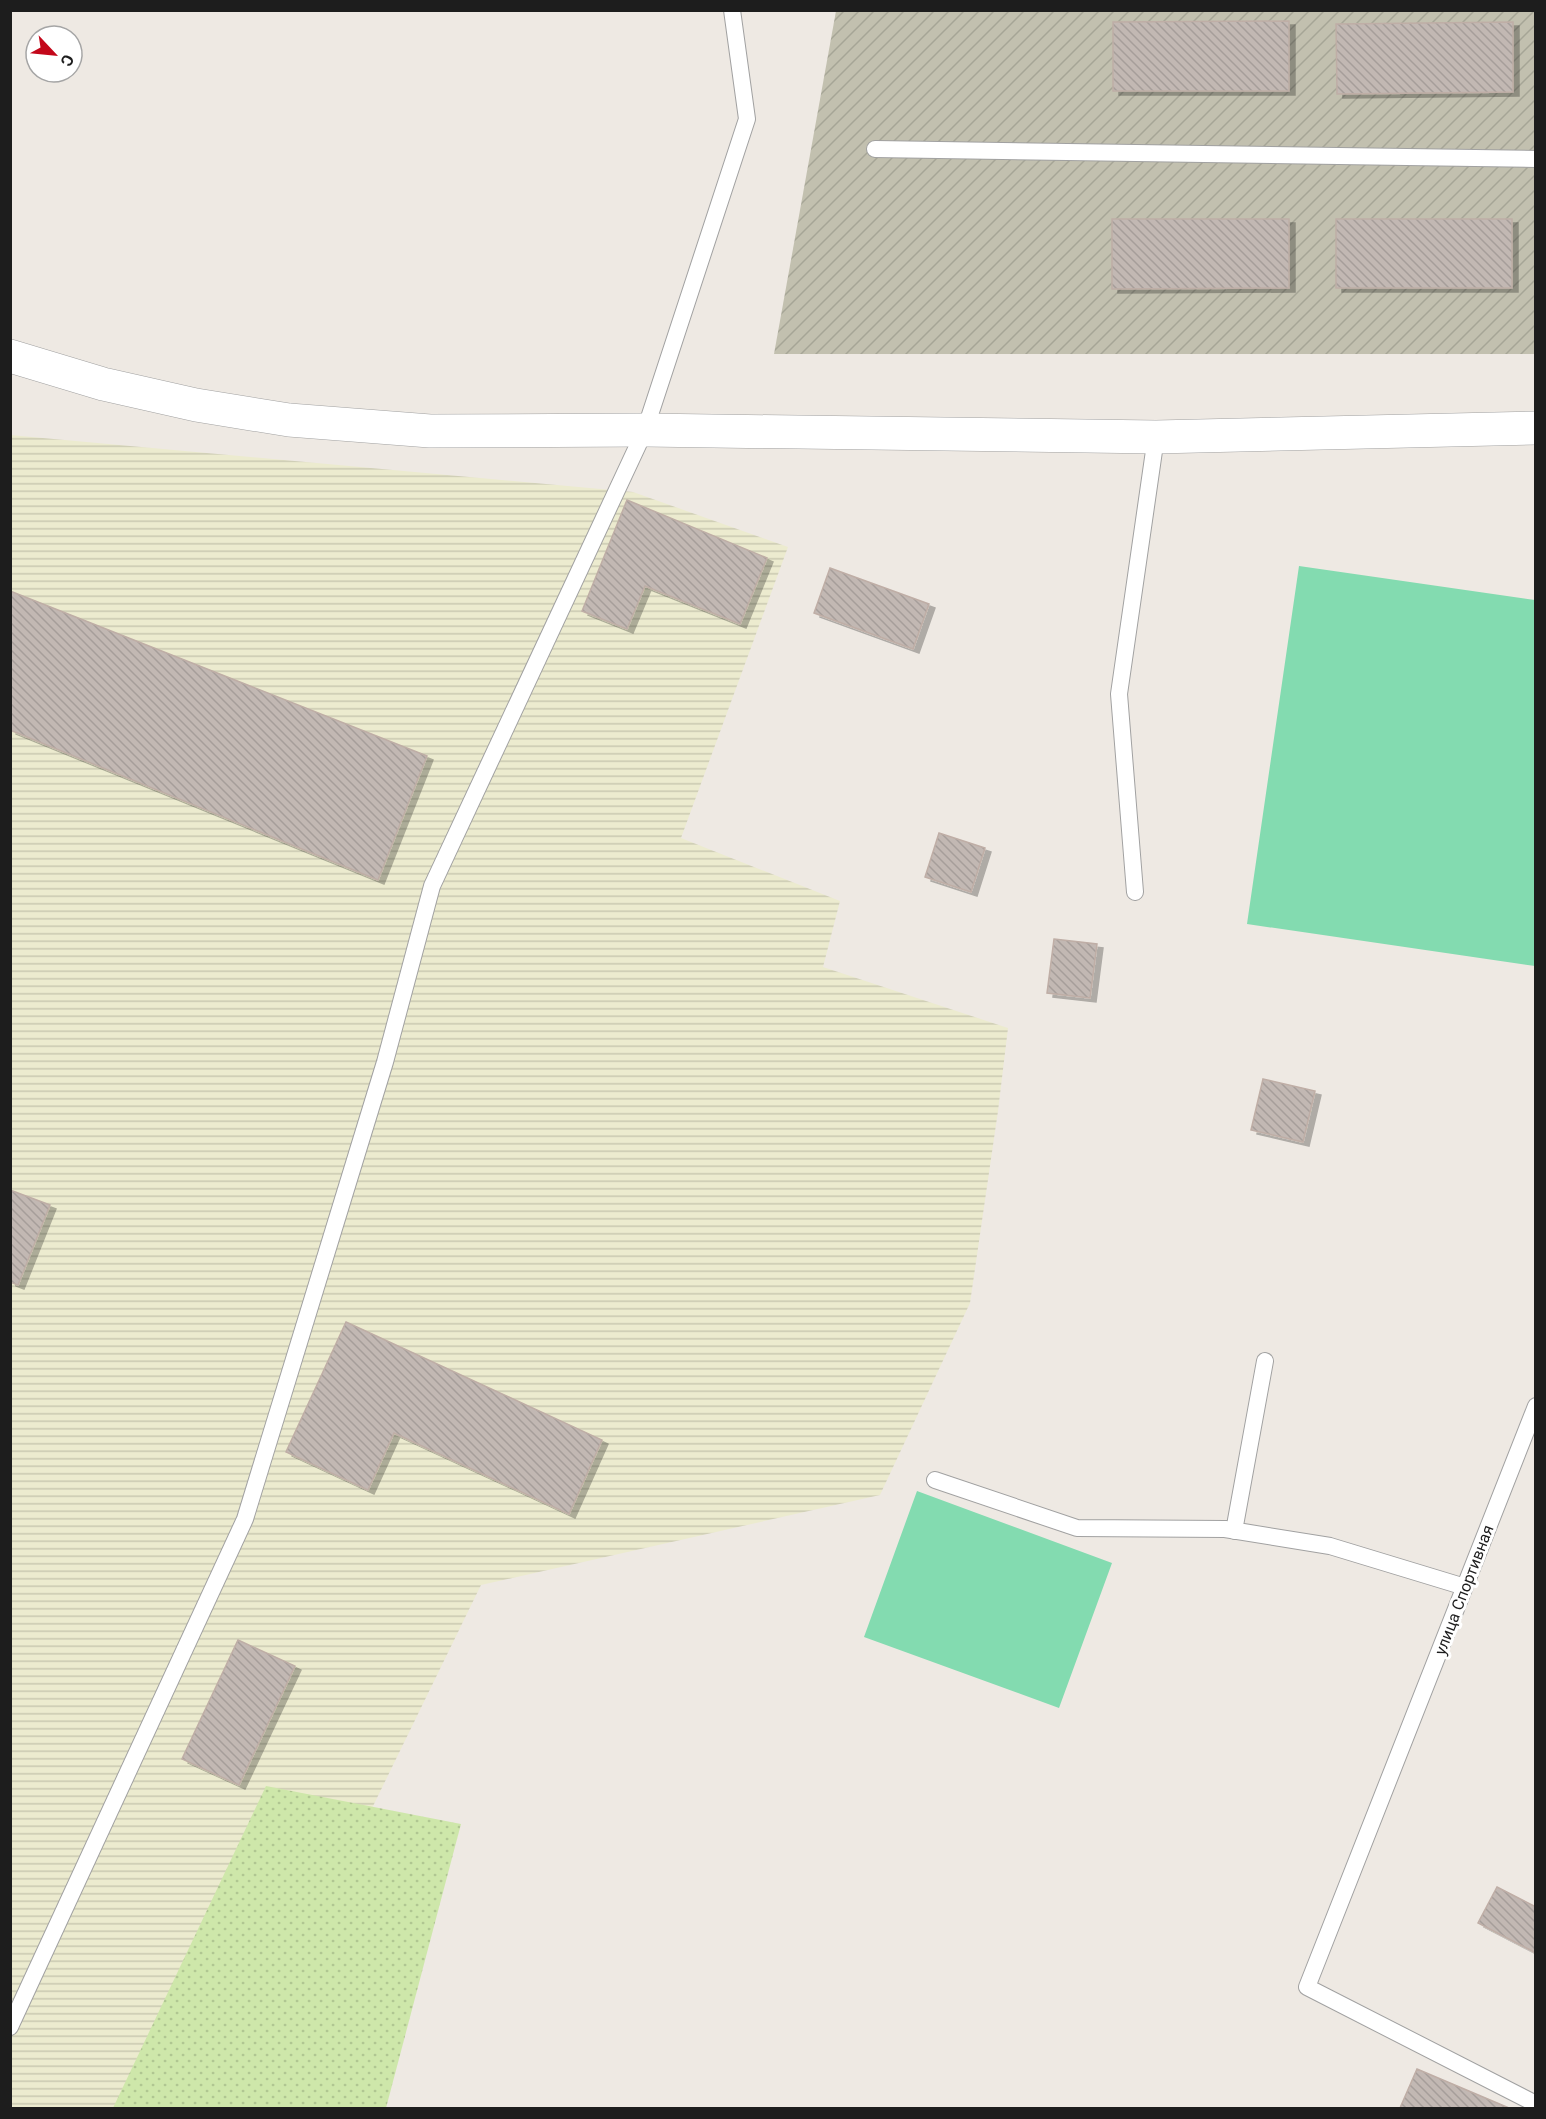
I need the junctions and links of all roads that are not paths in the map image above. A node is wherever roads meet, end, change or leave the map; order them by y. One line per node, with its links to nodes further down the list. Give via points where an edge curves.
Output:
1 (732, 10): 6 (lane, via 747,119)
2 (875, 149): 3 (lane)
3 (1536, 159)
4 (10, 356): 6 (street, via 149,395 289,420 430,431)
5 (1536, 428): 7 (street)
6 (645, 430): 7 (street); 14 (lane, via 432,886 385,1062 245,1519)
7 (1156, 437): 8 (lane, via 1119,694)
8 (1135, 892)
9 (1265, 1361): 12 (lane)
10 (1536, 1406): 13 (lane, улица Спортивная)
11 (934, 1480): 12 (lane, via 1077,1528)
12 (1234, 1531): 13 (lane, via 1330,1546)
13 (1465, 1587): 15 (lane, улица Спортивная, via 1307,1987)
14 (10, 2027)
15 (1536, 2104)

